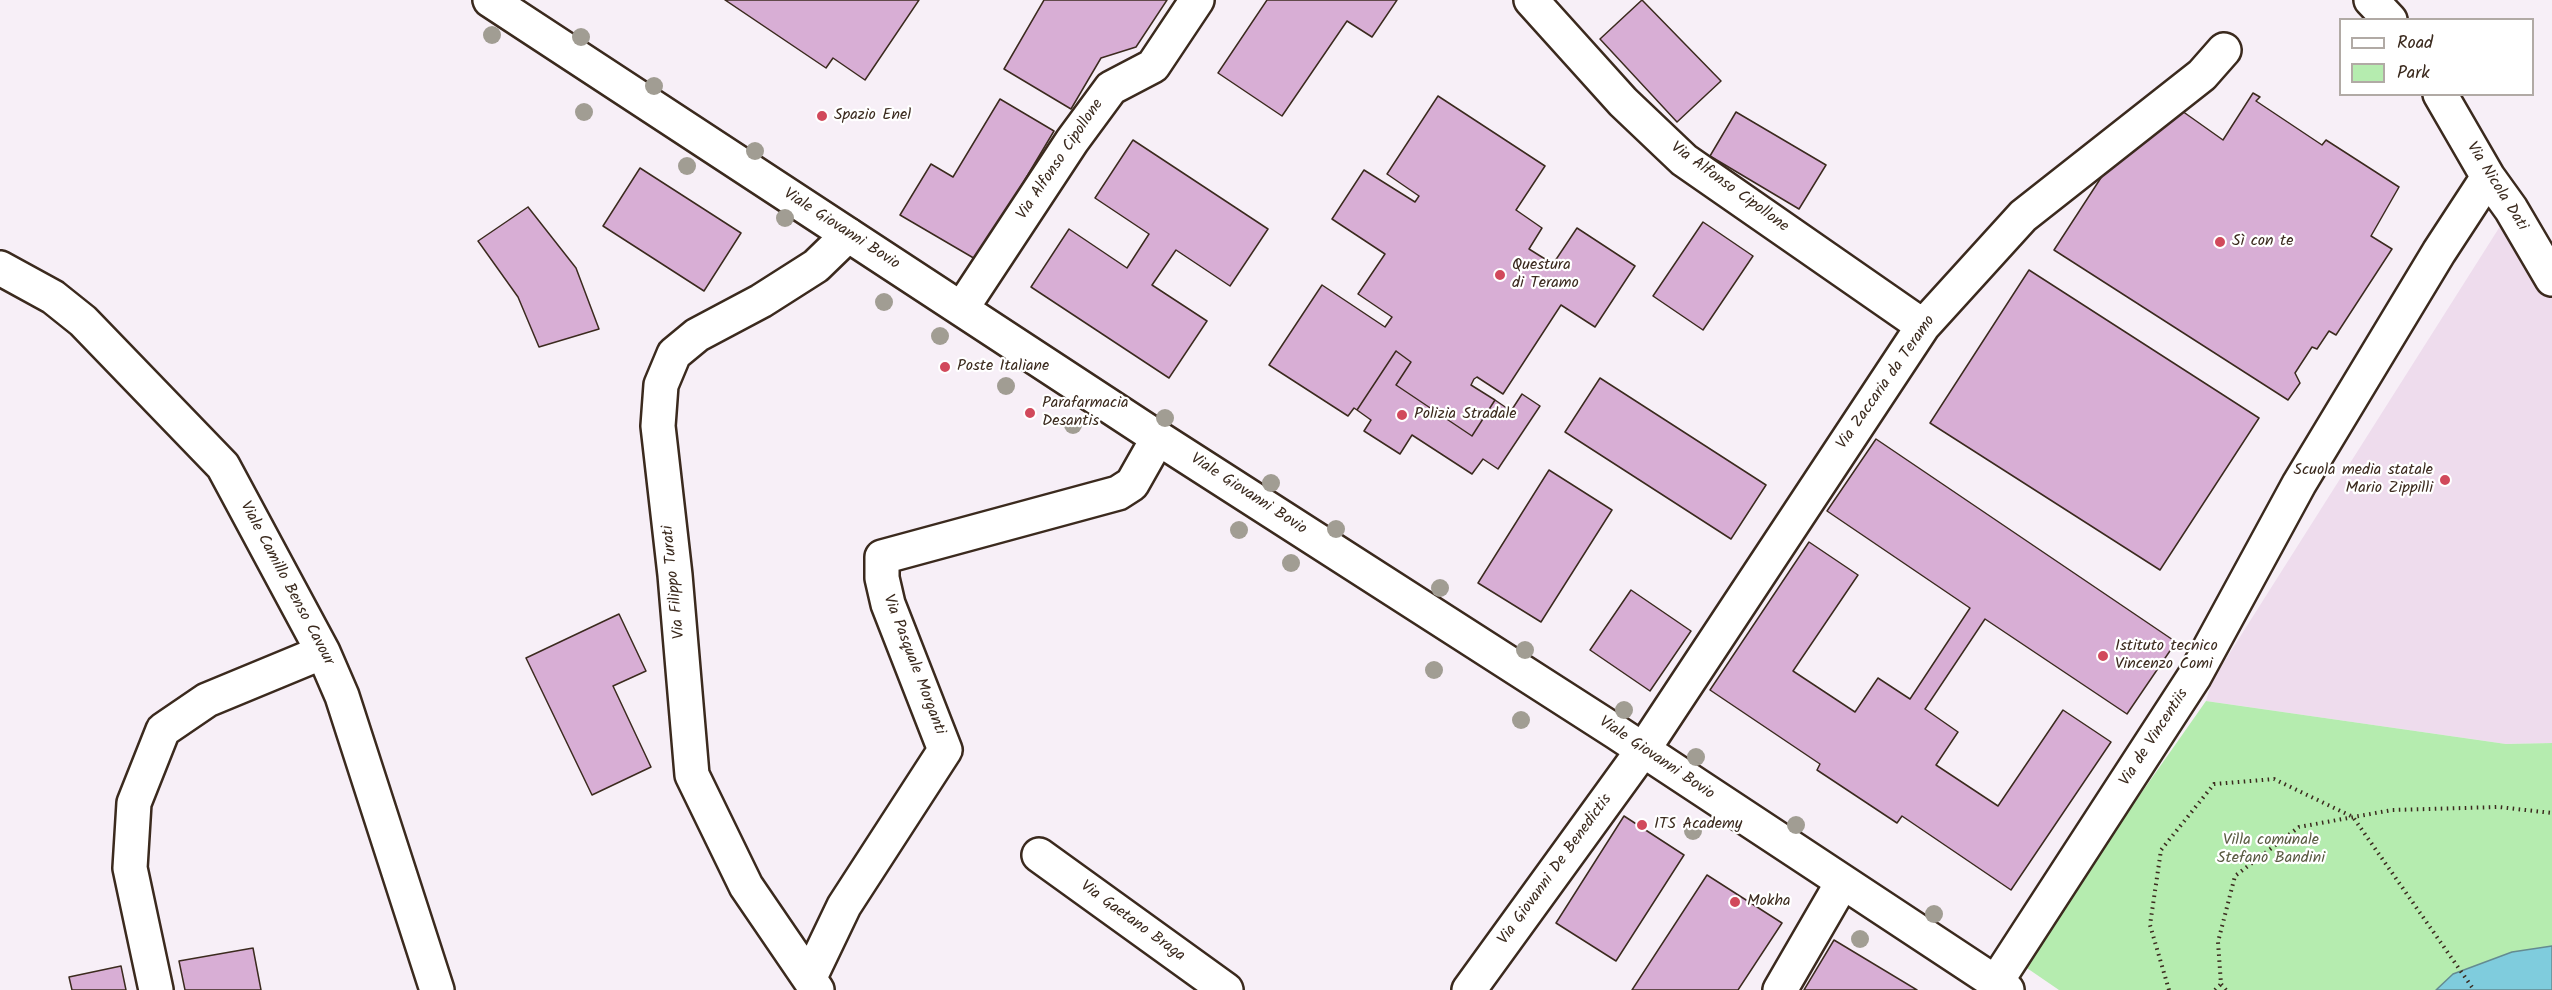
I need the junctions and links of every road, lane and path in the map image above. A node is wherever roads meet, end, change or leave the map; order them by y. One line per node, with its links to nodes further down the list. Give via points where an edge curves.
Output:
1 (490, 0): 9 (street, Viale Giovanni Bovio)
2 (1197, 0): 12 (street, Via Alfonso Cipollone, via 1153,66 1111,88)
3 (1532, 0): 13 (street, Via Alfonso Cipollone, via 1623,102 1684,160)
4 (2372, 0): 5 (street)
5 (2388, 18)
6 (2224, 50): 13 (street, Via Zaccaria da Teramo, via 2202,75 2023,216)
7 (2441, 96): 8 (street, Via Nicola Dati)
8 (2488, 177): 11 (street, Via Nicola Dati); 23 (street, Via de Vincentiis, via 2299,483 2194,677)
9 (848, 235): 12 (street, Viale Giovanni Bovio); 21 (street, Via Filippo Turati, via 816,266 698,334 674,354 661,385 658,426 692,775 746,886)
10 (0, 268): 15 (street, Viale Camillo Benso Cavour, via 53,297 83,321 223,466)
11 (2552, 279)
12 (962, 308): 14 (street, Viale Giovanni Bovio)
13 (1923, 326): 16 (street, Via Zaccaria da Teramo)
14 (1158, 438): 16 (street, Viale Giovanni Bovio); 21 (street, Via Pasquale Morganti, via 1132,483 1118,493 882,557 888,604 945,750 844,906)
15 (323, 652): 24 (street, via 207,700 162,730 134,803 130,868); 25 (street, Viale Camillo Benso Cavour, via 342,696)
16 (1643, 750): 20 (street, Viale Giovanni Bovio); 27 (street, Via Giovanni De Benedictis)
17 (2552, 813): 18 (path, via 2499,807 2392,810)
18 (2353, 817): 22 (path, via 2299,827 2235,876 2218,942); 29 (path, via 2274,779 2214,784 2161,850 2150,925); 32 (path)
19 (1039, 855): 26 (street, Via Gaetano Braga)
20 (1842, 883): 23 (street, Viale Giovanni Bovio); 28 (street)
21 (814, 984)
22 (2221, 984): 30 (path); 31 (path)
23 (2002, 986)
24 (156, 990)
25 (437, 990)
26 (1226, 990)
27 (1469, 990)
28 (1780, 990)
29 (2169, 990)
30 (2215, 990)
31 (2226, 990)
32 (2474, 990)

